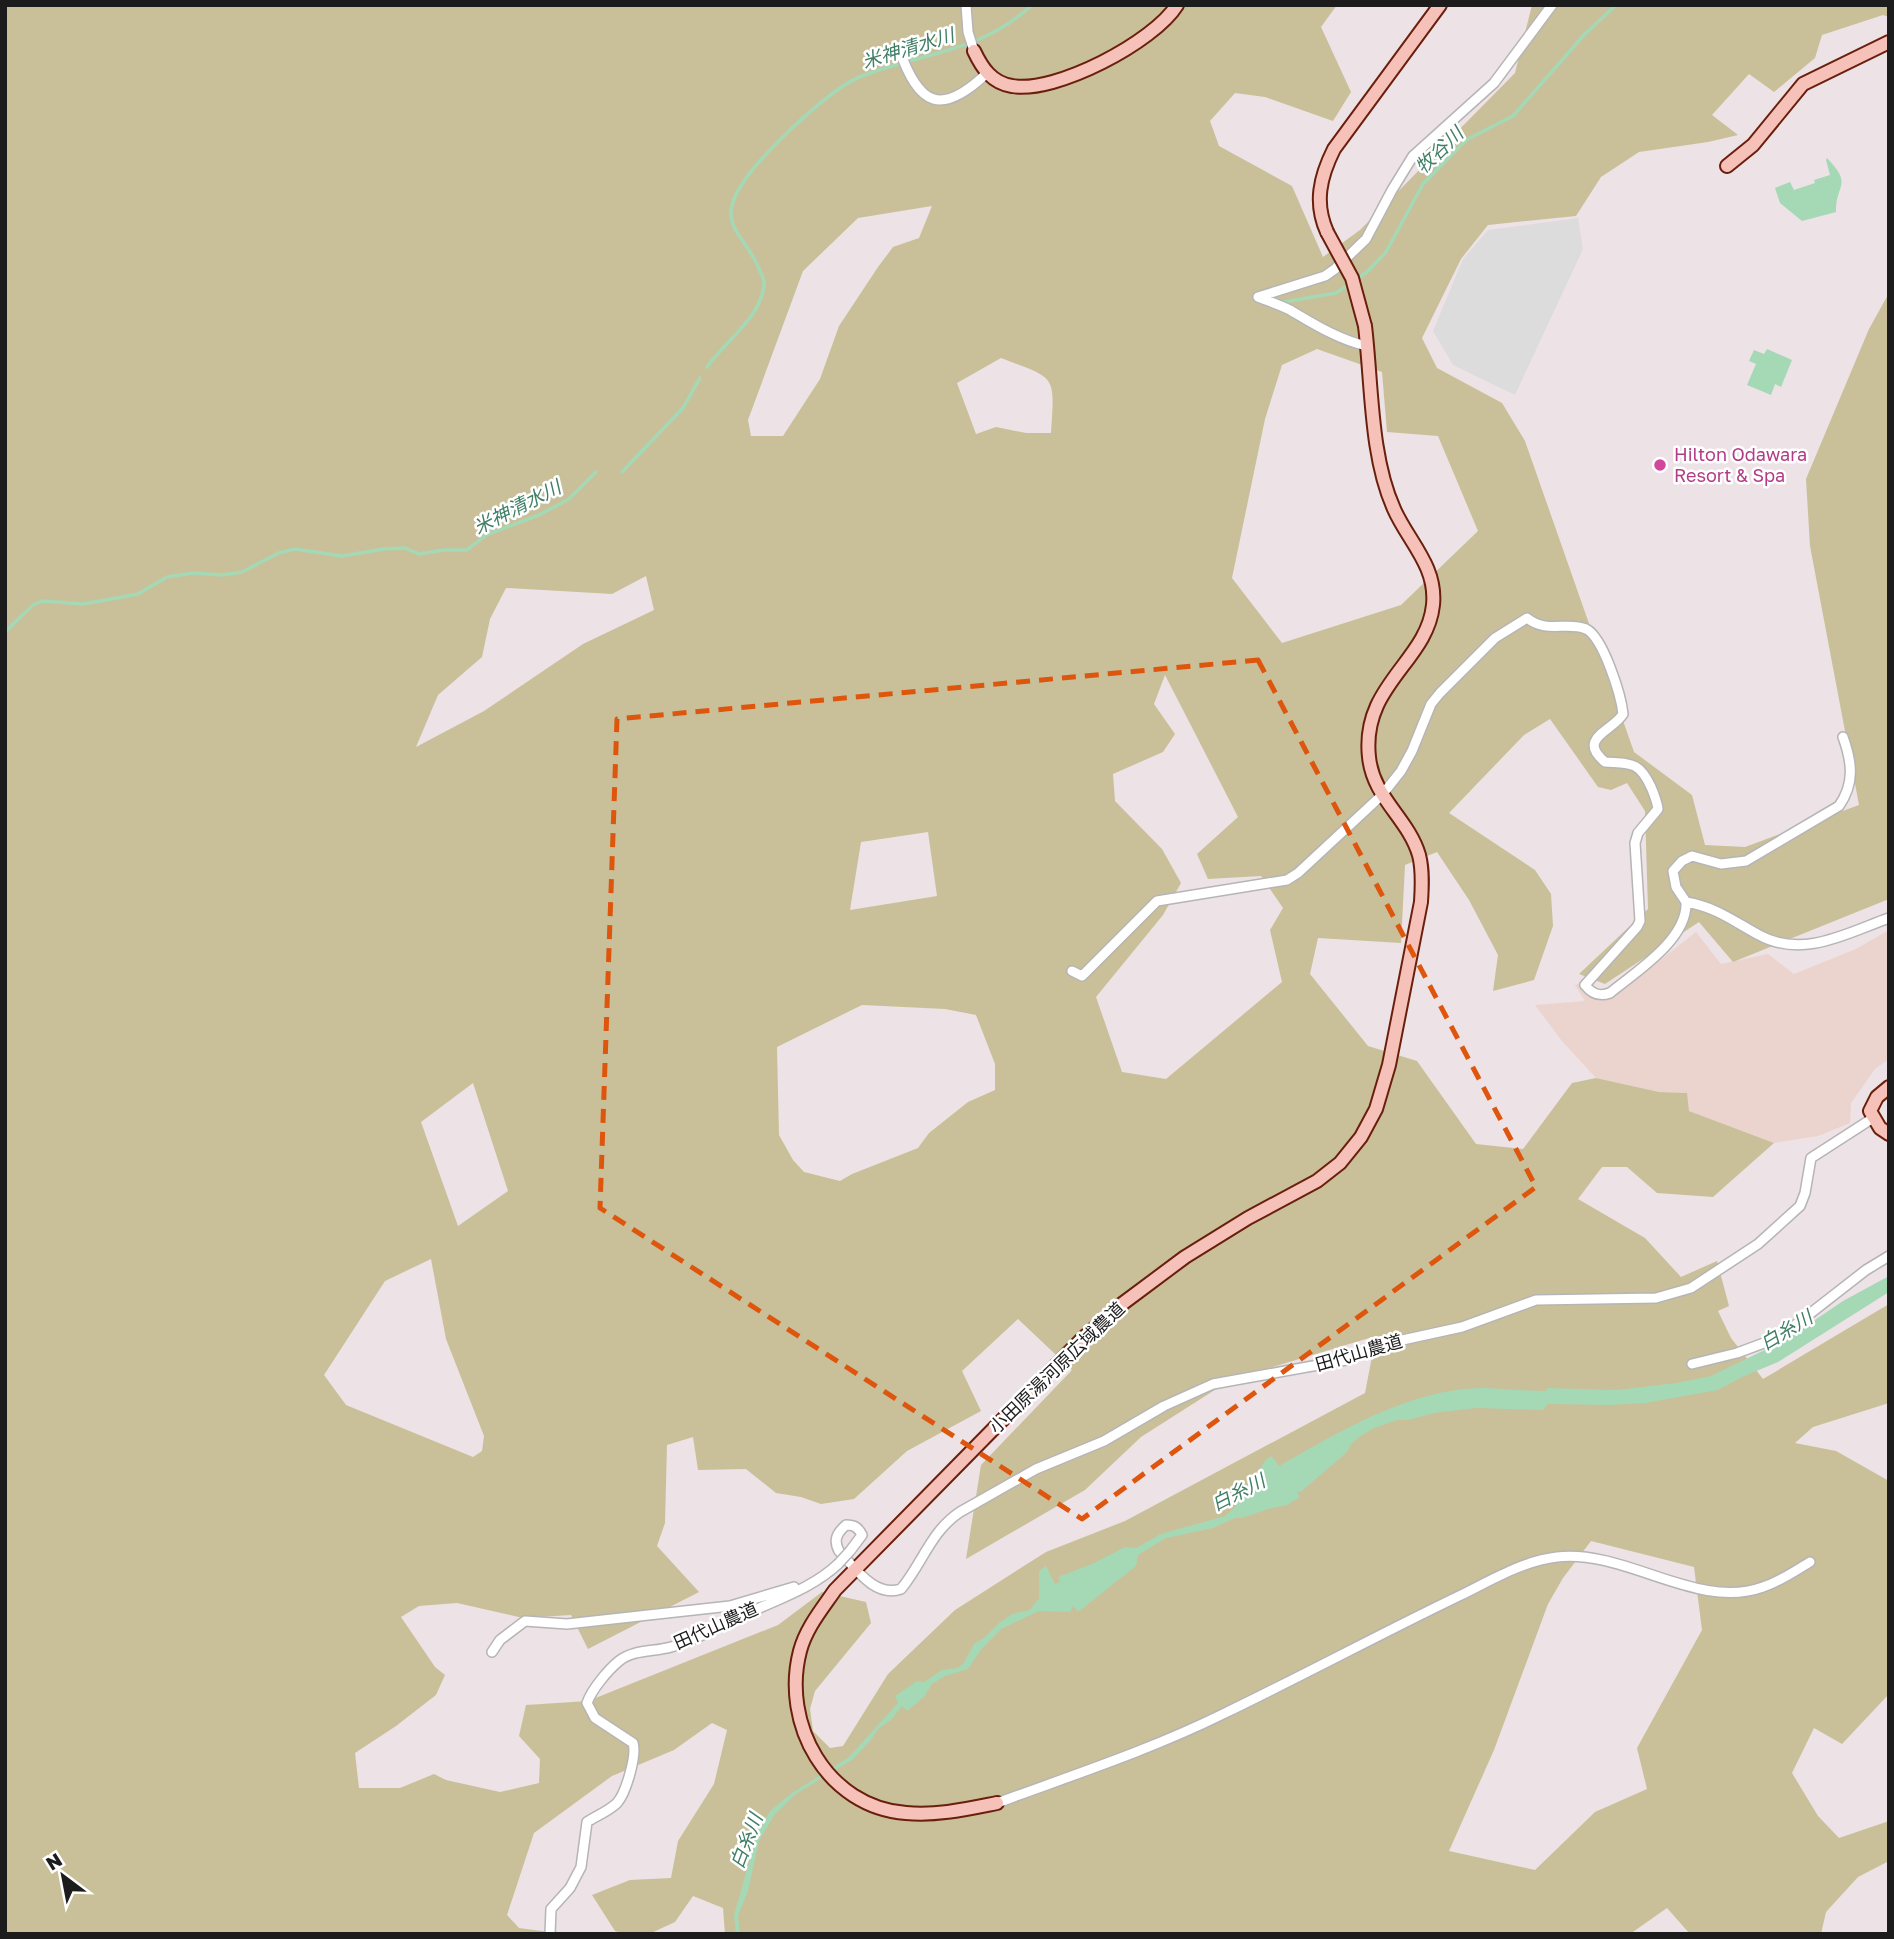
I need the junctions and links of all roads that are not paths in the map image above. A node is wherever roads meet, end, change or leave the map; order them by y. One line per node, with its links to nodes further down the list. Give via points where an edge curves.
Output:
1 (1177, 5): 8 (street, via 1152,32 1084,71 1022,87 999,82)
2 (1440, 5): 10 (street, 小田原湯河原広域農道, bridge, via 1326,165 1319,210 1352,278)
3 (1552, 5): 10 (street, via 1494,83 1413,156 1366,239 1325,276 1258,297)
4 (967, 10): 6 (street)
5 (1889, 42): 9 (street, via 1803,84 1753,145)
6 (974, 51): 8 (street)
7 (900, 52): 8 (street, via 913,82 932,99 948,99)
8 (987, 73)
9 (1727, 166)
10 (1367, 346): 12 (street, 小田原湯河原広域農道, via 1380,468 1395,512 1422,554 1433,604 1422,638 1379,699 1371,720 1369,759)
11 (1843, 737): 13 (street, via 1851,776 1839,806 1746,861 1721,864 1692,856 1682,861 1673,871)
12 (1382, 795): 13 (street, via 1412,751 1431,704 1495,638 1527,618 1543,626 1585,628 1603,650 1623,714 1618,723 1599,733 1595,751 1605,762 1642,769 1658,809 1638,833 1635,844 1640,920 1585,985 1596,995 1610,993 1674,938 1687,916); 15 (street, via 1287,880 1157,901 1082,976); 22 (street, 小田原湯河原広域農道, via 1419,854 1421,902 1389,1065 1376,1109 1361,1137 1317,1181 1185,1257 1122,1304)
13 (1686, 902): 14 (street, via 1707,905 1789,946 1830,940)
14 (1889, 918)
15 (1072, 971)
16 (1889, 1087): 17 (street, via 1872,1105)
17 (1873, 1118): 18 (street); 22 (street, 田代山農道, via 1811,1158 1800,1206 1758,1244 1690,1288 1656,1298 1536,1300 1346,1360 1213,1384 1104,1441 1036,1469 960,1512 937,1532 901,1589 884,1592)
18 (1889, 1134)
19 (1889, 1256): 20 (street, via 1780,1337)
20 (1692, 1364)
21 (1810, 1562): 25 (street, 小田原湯河原広域農道, via 1763,1587 1742,1592 1689,1586 1588,1557 1557,1557 1524,1565 1223,1715 1147,1749)
22 (856, 1569): 23 (street, 田代山農道, bridge, via 836,1545 836,1537 846,1525 859,1529 860,1541 850,1551 838,1564 827,1575); 25 (street, 小田原湯河原広域農道, via 814,1619 800,1648 795,1692 811,1749 827,1772 858,1797 881,1807 905,1813 949,1812)
23 (803, 1587): 24 (street, via 730,1606 567,1624 525,1621); 26 (street, 田代山農道, via 671,1647 628,1656 590,1696 587,1703 595,1718 633,1743 634,1758 617,1803 587,1822 581,1867 551,1909)
24 (492, 1652)
25 (997, 1803)
26 (550, 1934)

